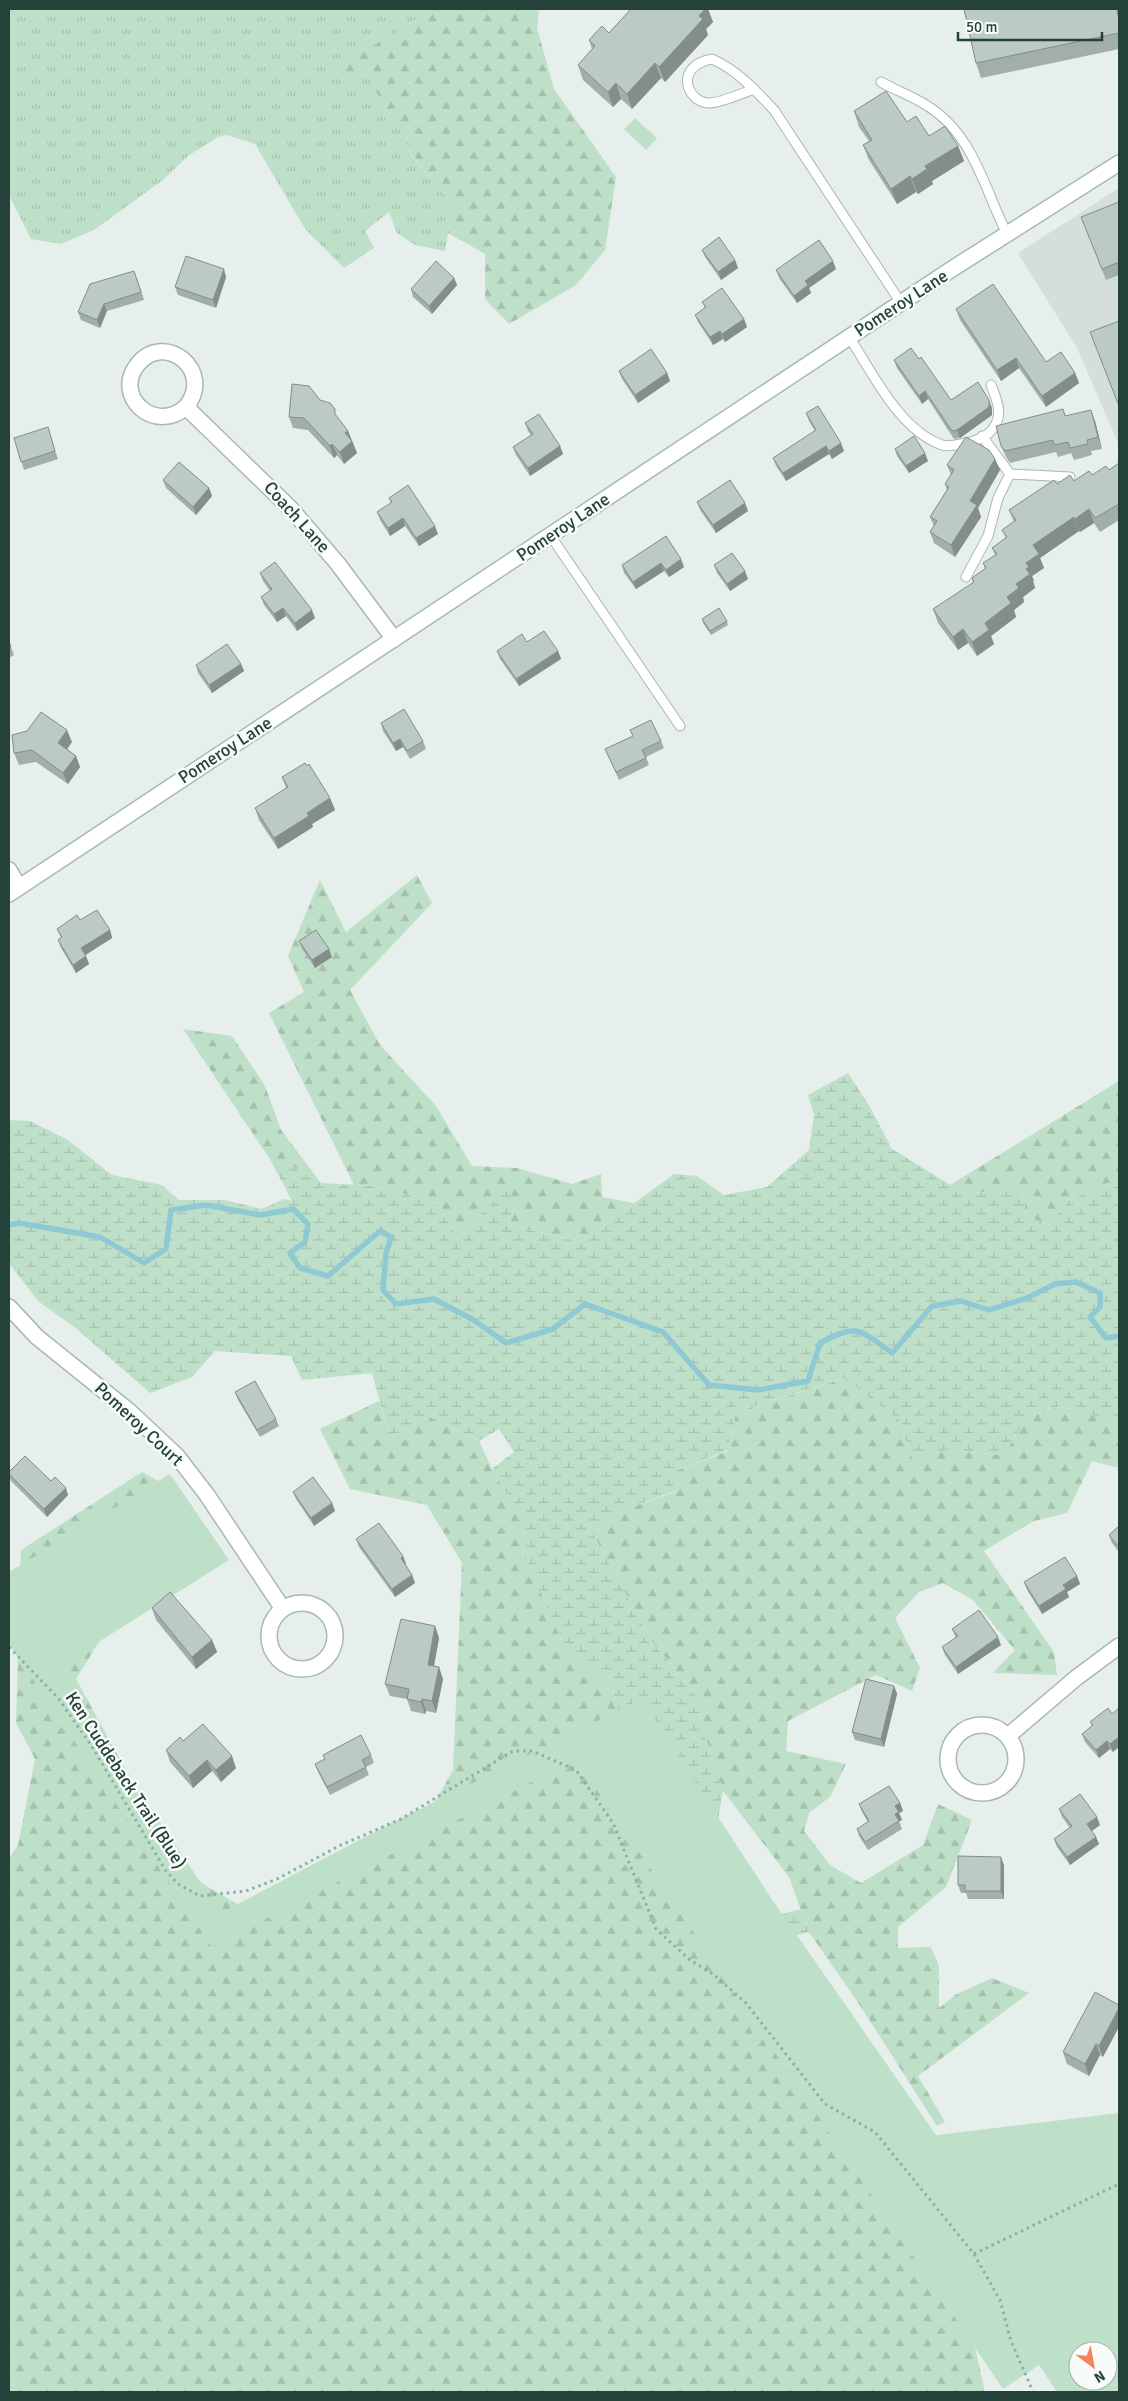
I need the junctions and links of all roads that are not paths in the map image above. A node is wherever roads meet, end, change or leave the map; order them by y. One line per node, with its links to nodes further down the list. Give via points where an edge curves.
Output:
1 (880, 82): 4 (lane, via 927,105 962,137)
2 (754, 89): 2 (lane, via 729,66 712,59 693,66 687,74 692,92 700,100 710,103); 5 (lane, via 774,110)
3 (1119, 163): 4 (street, Pomeroy Lane)
4 (1007, 234): 5 (street, Pomeroy Lane)
5 (901, 303): 6 (street, Pomeroy Lane)
6 (849, 337): 9 (lane, via 903,419 924,436 944,446 967,443); 12 (street, Pomeroy Lane)
7 (991, 385): 9 (lane, via 999,403 1000,417 988,434)
8 (186, 407): 8 (street, via 166,417 150,415 140,408 130,389 138,363 158,352 175,355 185,361 192,370 195,386); 14 (street, Coach Lane, via 292,510)
9 (982, 436): 10 (lane)
10 (1010, 474): 11 (lane); 13 (lane, via 998,498 988,536)
11 (1070, 477)
12 (550, 535): 14 (street, Pomeroy Lane); 15 (lane)
13 (966, 577)
14 (394, 639): 17 (street, Pomeroy Lane)
15 (680, 726)
16 (9, 870): 17 (street)
17 (14, 890)
18 (9, 1307): 19 (street, Pomeroy Court, via 37,1338 129,1411 178,1456)
19 (284, 1609): 19 (street, via 270,1630 274,1654 282,1663 294,1668 318,1666 334,1645 331,1619 322,1609 309,1604 296,1604)
20 (1119, 1646): 21 (street)
21 (1008, 1736): 21 (street, via 1016,1756 1016,1768 1008,1782 998,1790 982,1794 957,1782 951,1773 948,1756 962,1732 988,1726)

